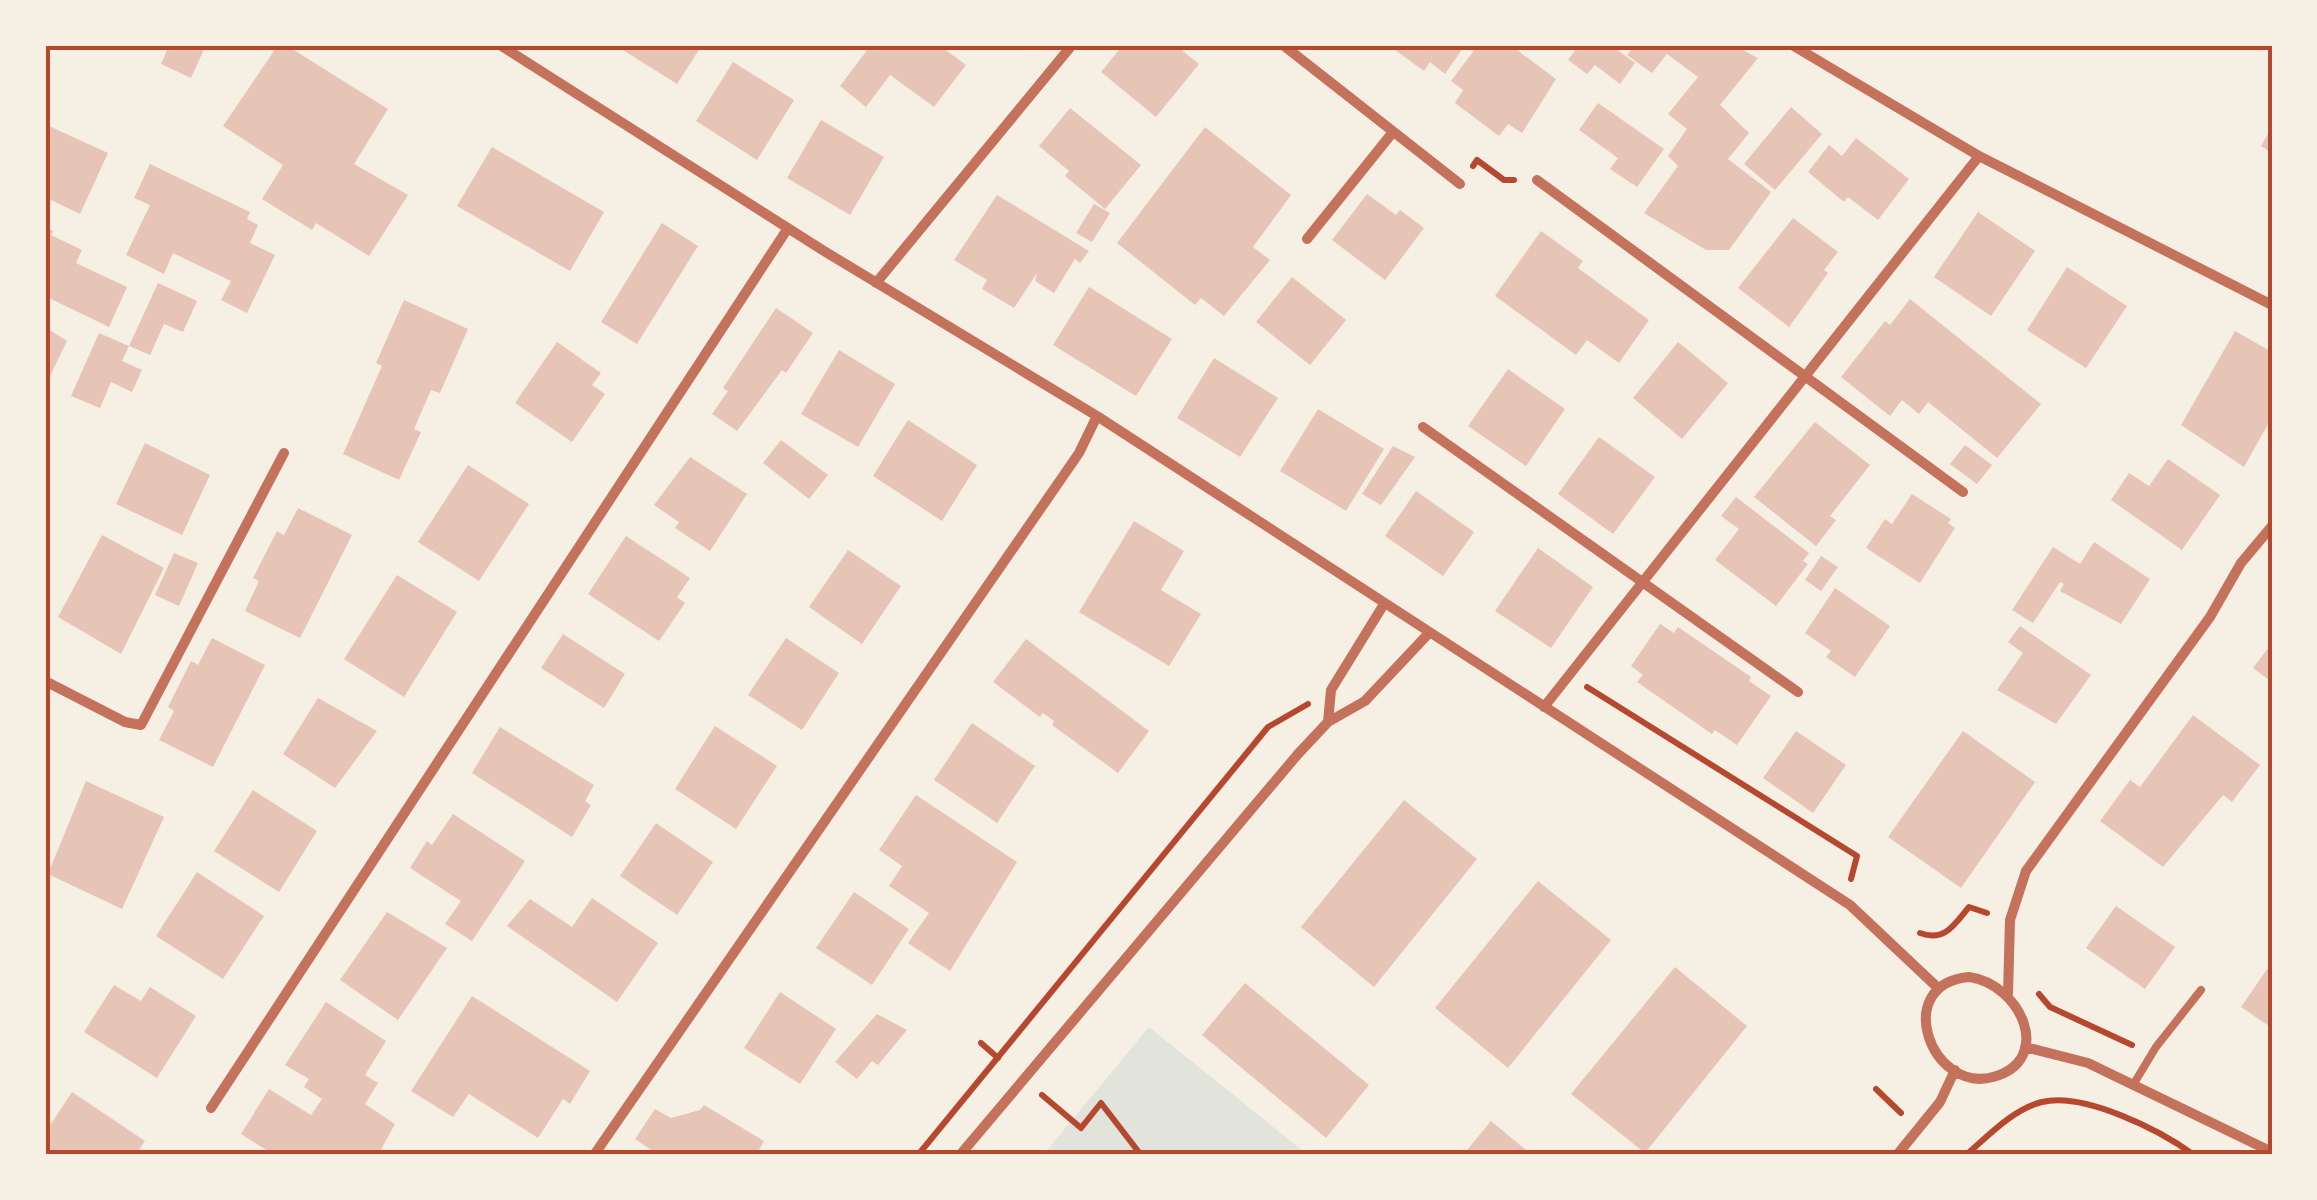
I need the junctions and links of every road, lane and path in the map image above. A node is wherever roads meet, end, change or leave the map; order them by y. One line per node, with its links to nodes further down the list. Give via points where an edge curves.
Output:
1 (500, 45): 9 (street)
2 (1072, 45): 11 (street)
3 (1283, 45): 5 (street)
4 (1792, 45): 6 (street)
5 (1394, 132): 8 (street); 10 (street)
6 (1979, 156): 12 (street); 13 (street)
7 (1537, 180): 8 (path, via 1504,180 1477,160); 13 (street)
8 (1460, 184)
9 (788, 228): 11 (street); 41 (street)
10 (1307, 239)
11 (876, 283): 14 (street)
12 (2272, 304)
13 (1806, 376): 17 (street); 21 (street)
14 (1097, 416): 22 (street); 44 (street, via 1079,453)
15 (1423, 427): 21 (street)
16 (284, 453): 25 (street, via 141,724)
17 (1963, 492)
18 (2272, 526): 19 (street)
19 (2260, 538): 20 (lane); 36 (street, via 2026,872 2010,920)
20 (2272, 547)
21 (1642, 582): 24 (street); 27 (street)
22 (1384, 604): 23 (street); 26 (street)
23 (1429, 633): 28 (street); 29 (street, via 1364,700)
24 (1569, 676): 28 (street); 30 (path, via 1857,856)
25 (45, 680)
26 (1331, 690): 29 (street); 45 (path, via 1268,727)
27 (1798, 692)
28 (1544, 707): 34 (street, via 1850,905)
29 (1328, 722): 46 (street)
30 (1849, 888)
31 (1968, 907): 32 (path, via 1949,932 1935,938)
32 (1908, 926)
33 (2028, 982): 38 (path, via 2050,1007)
34 (1938, 988): 36 (street, via 1969,977); 39 (street, via 1928,1006 1927,1036)
35 (2201, 990): 38 (lane)
36 (2008, 992): 37 (street, via 2026,1024)
37 (2025, 1047): 39 (street, via 2007,1071 1990,1078); 40 (street, via 2088,1063)
38 (2151, 1054): 40 (lane)
39 (1955, 1070): 48 (street, via 1940,1102)
40 (2133, 1086): 43 (street)
41 (211, 1108)
42 (1072, 1120): 47 (path, via 1081,1128 1101,1103)
43 (2272, 1152)
44 (594, 1155)
45 (918, 1155)
46 (960, 1155)
47 (1142, 1155)
48 (1897, 1155)
49 (1966, 1155): 50 (path, via 2005,1121 2041,1102 2074,1100)
50 (2194, 1155)

